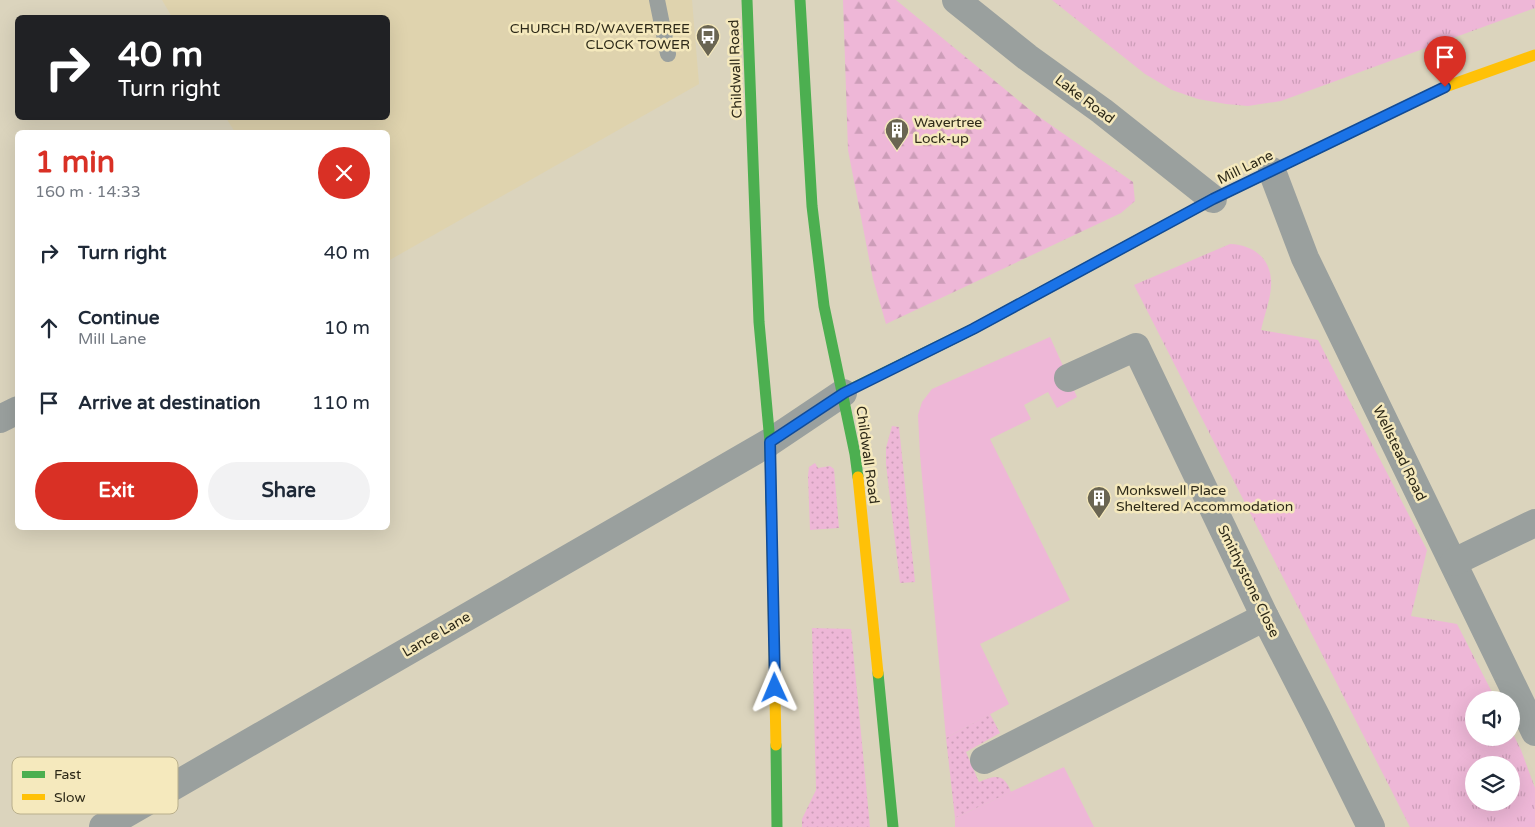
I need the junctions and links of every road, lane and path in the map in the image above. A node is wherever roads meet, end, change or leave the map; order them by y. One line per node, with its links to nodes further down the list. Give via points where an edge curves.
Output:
1 (657, 0): 5 (lane)
2 (747, 0): 13 (main road, Childwall Road, via 759,322)
3 (800, 0): 10 (main road, Childwall Road, via 812,206 824,306)
4 (956, 0): 8 (street, Lake Road)
5 (668, 54)
6 (1535, 55): 7 (main road, Mill Lane, via 1445,87)
7 (1272, 171): 8 (main road, Mill Lane); 15 (street, Wellstead Road, via 1305,258)
8 (1213, 199): 10 (main road, Mill Lane, via 973,329)
9 (1068, 378): 16 (street, Smithystone Close, via 1136,347)
10 (844, 393): 13 (street, Lance Lane); 23 (main road, Childwall Road, via 856,463 871,594)
11 (15, 412): 12 (street)
12 (0, 419)
13 (770, 442): 19 (street, Lance Lane); 22 (main road, Childwall Road)
14 (1535, 523): 15 (street)
15 (1454, 562): 17 (street, Wellstead Road)
16 (1265, 616): 18 (street); 24 (street, Smithystone Close)
17 (1535, 732)
18 (984, 760)
19 (178, 784)
20 (126, 814): 21 (street, Lance Lane)
21 (103, 827)
22 (777, 827)
23 (893, 827)
24 (1371, 827)

